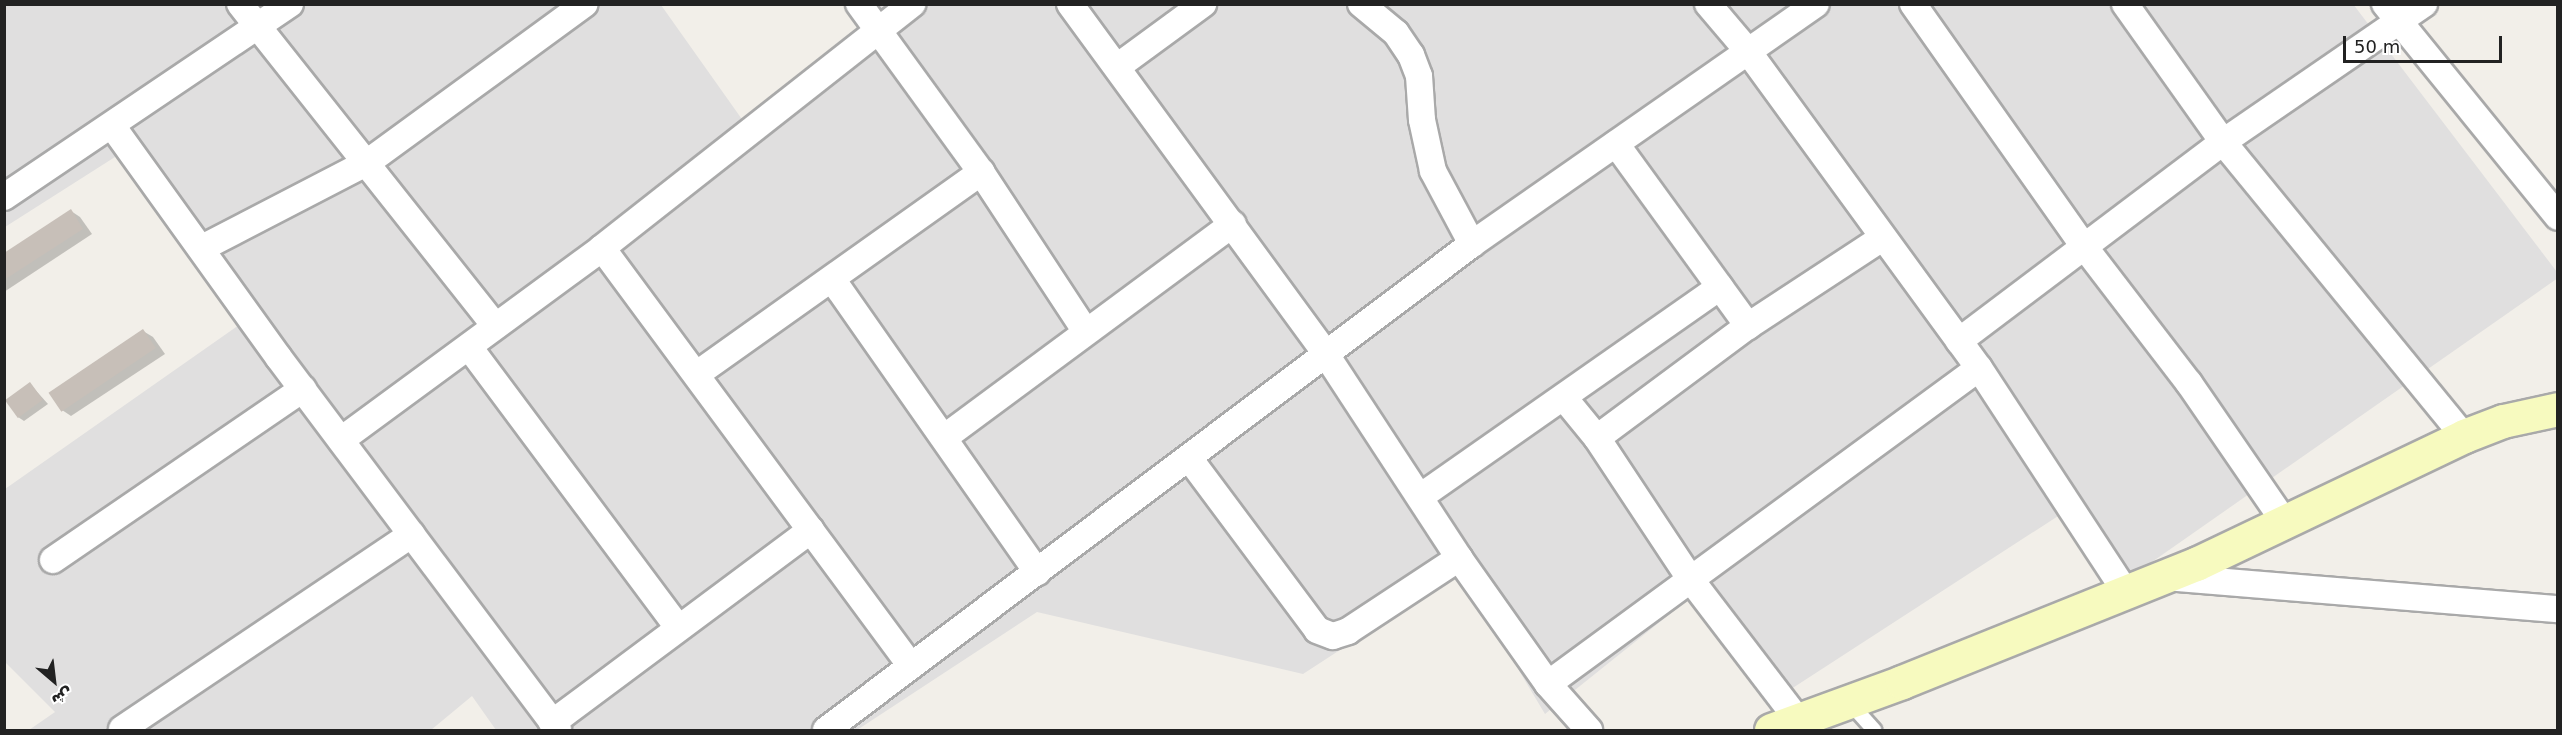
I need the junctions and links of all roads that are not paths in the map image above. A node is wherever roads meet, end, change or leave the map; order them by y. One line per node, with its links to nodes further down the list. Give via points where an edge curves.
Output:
1 (240, 4): 15 (street)
2 (290, 4): 15 (street)
3 (585, 4): 22 (street)
4 (859, 4): 16 (street)
5 (912, 4): 16 (street)
6 (1070, 4): 18 (street)
7 (1203, 4): 18 (street)
8 (1361, 4): 28 (street, via 1396,33 1411,55 1419,76 1432,171)
9 (1708, 4): 17 (street)
10 (1816, 4): 17 (street)
11 (1913, 4): 31 (street)
12 (2125, 4): 20 (street)
13 (2424, 4): 14 (street)
14 (2392, 14): 20 (street); 25 (street)
15 (258, 27): 19 (street); 22 (street)
16 (878, 28): 23 (street); 30 (street)
17 (1747, 50): 21 (street); 27 (street)
18 (1117, 67): 26 (street)
19 (113, 127): 24 (street); 29 (street)
20 (2223, 142): 31 (street); 45 (street)
21 (1616, 144): 28 (street); 33 (street)
22 (368, 162): 29 (street); 34 (street)
23 (981, 172): 32 (street); 36 (street)
24 (4, 197)
25 (2558, 217)
26 (1233, 224): 36 (street); 39 (street)
27 (1882, 238): 35 (street); 37 (street)
28 (1472, 244): 39 (street)
29 (202, 248): 42 (street)
30 (602, 248): 34 (street); 41 (street)
31 (2086, 249): 37 (street); 51 (street, via 2188,383)
32 (832, 279): 41 (street); 46 (street)
33 (1720, 287): 35 (street); 43 (street)
34 (495, 326): 38 (street)
35 (1748, 326): 47 (street)
36 (1086, 332): 46 (street)
37 (1959, 341): 40 (street)
38 (469, 347): 48 (street); 61 (street)
39 (1325, 353): 49 (street); 50 (street)
40 (1979, 368): 58 (street); 59 (street)
41 (697, 374): 52 (street)
42 (303, 389): 48 (street); 55 (street)
43 (1565, 399): 47 (street); 50 (street)
44 (2558, 408): 45 (main road, via 2503,421)
45 (2464, 436): 51 (main road)
46 (945, 437): 56 (street)
47 (1597, 438): 58 (street)
48 (341, 440): 53 (street)
49 (1189, 458): 54 (street, via 1317,630 1333,636 1348,631); 56 (street)
50 (1420, 497): 54 (street)
51 (2286, 524): 57 (main road)
52 (811, 530): 61 (street); 62 (street)
53 (412, 534): 66 (street); 67 (street)
54 (1460, 558): 63 (street)
55 (53, 560)
56 (1037, 572): 62 (street)
57 (2166, 577): 59 (main road); 60 (street)
58 (1692, 580): 63 (street); 65 (street)
59 (2126, 593): 64 (main road)
60 (2558, 609)
61 (678, 627): 66 (street)
62 (911, 666): 68 (street)
63 (1548, 684): 69 (street)
64 (1849, 702): 65 (main road); 70 (lane)
65 (1785, 725)
66 (555, 727)
67 (122, 729)
68 (826, 730)
69 (1589, 730)
70 (1874, 730)

